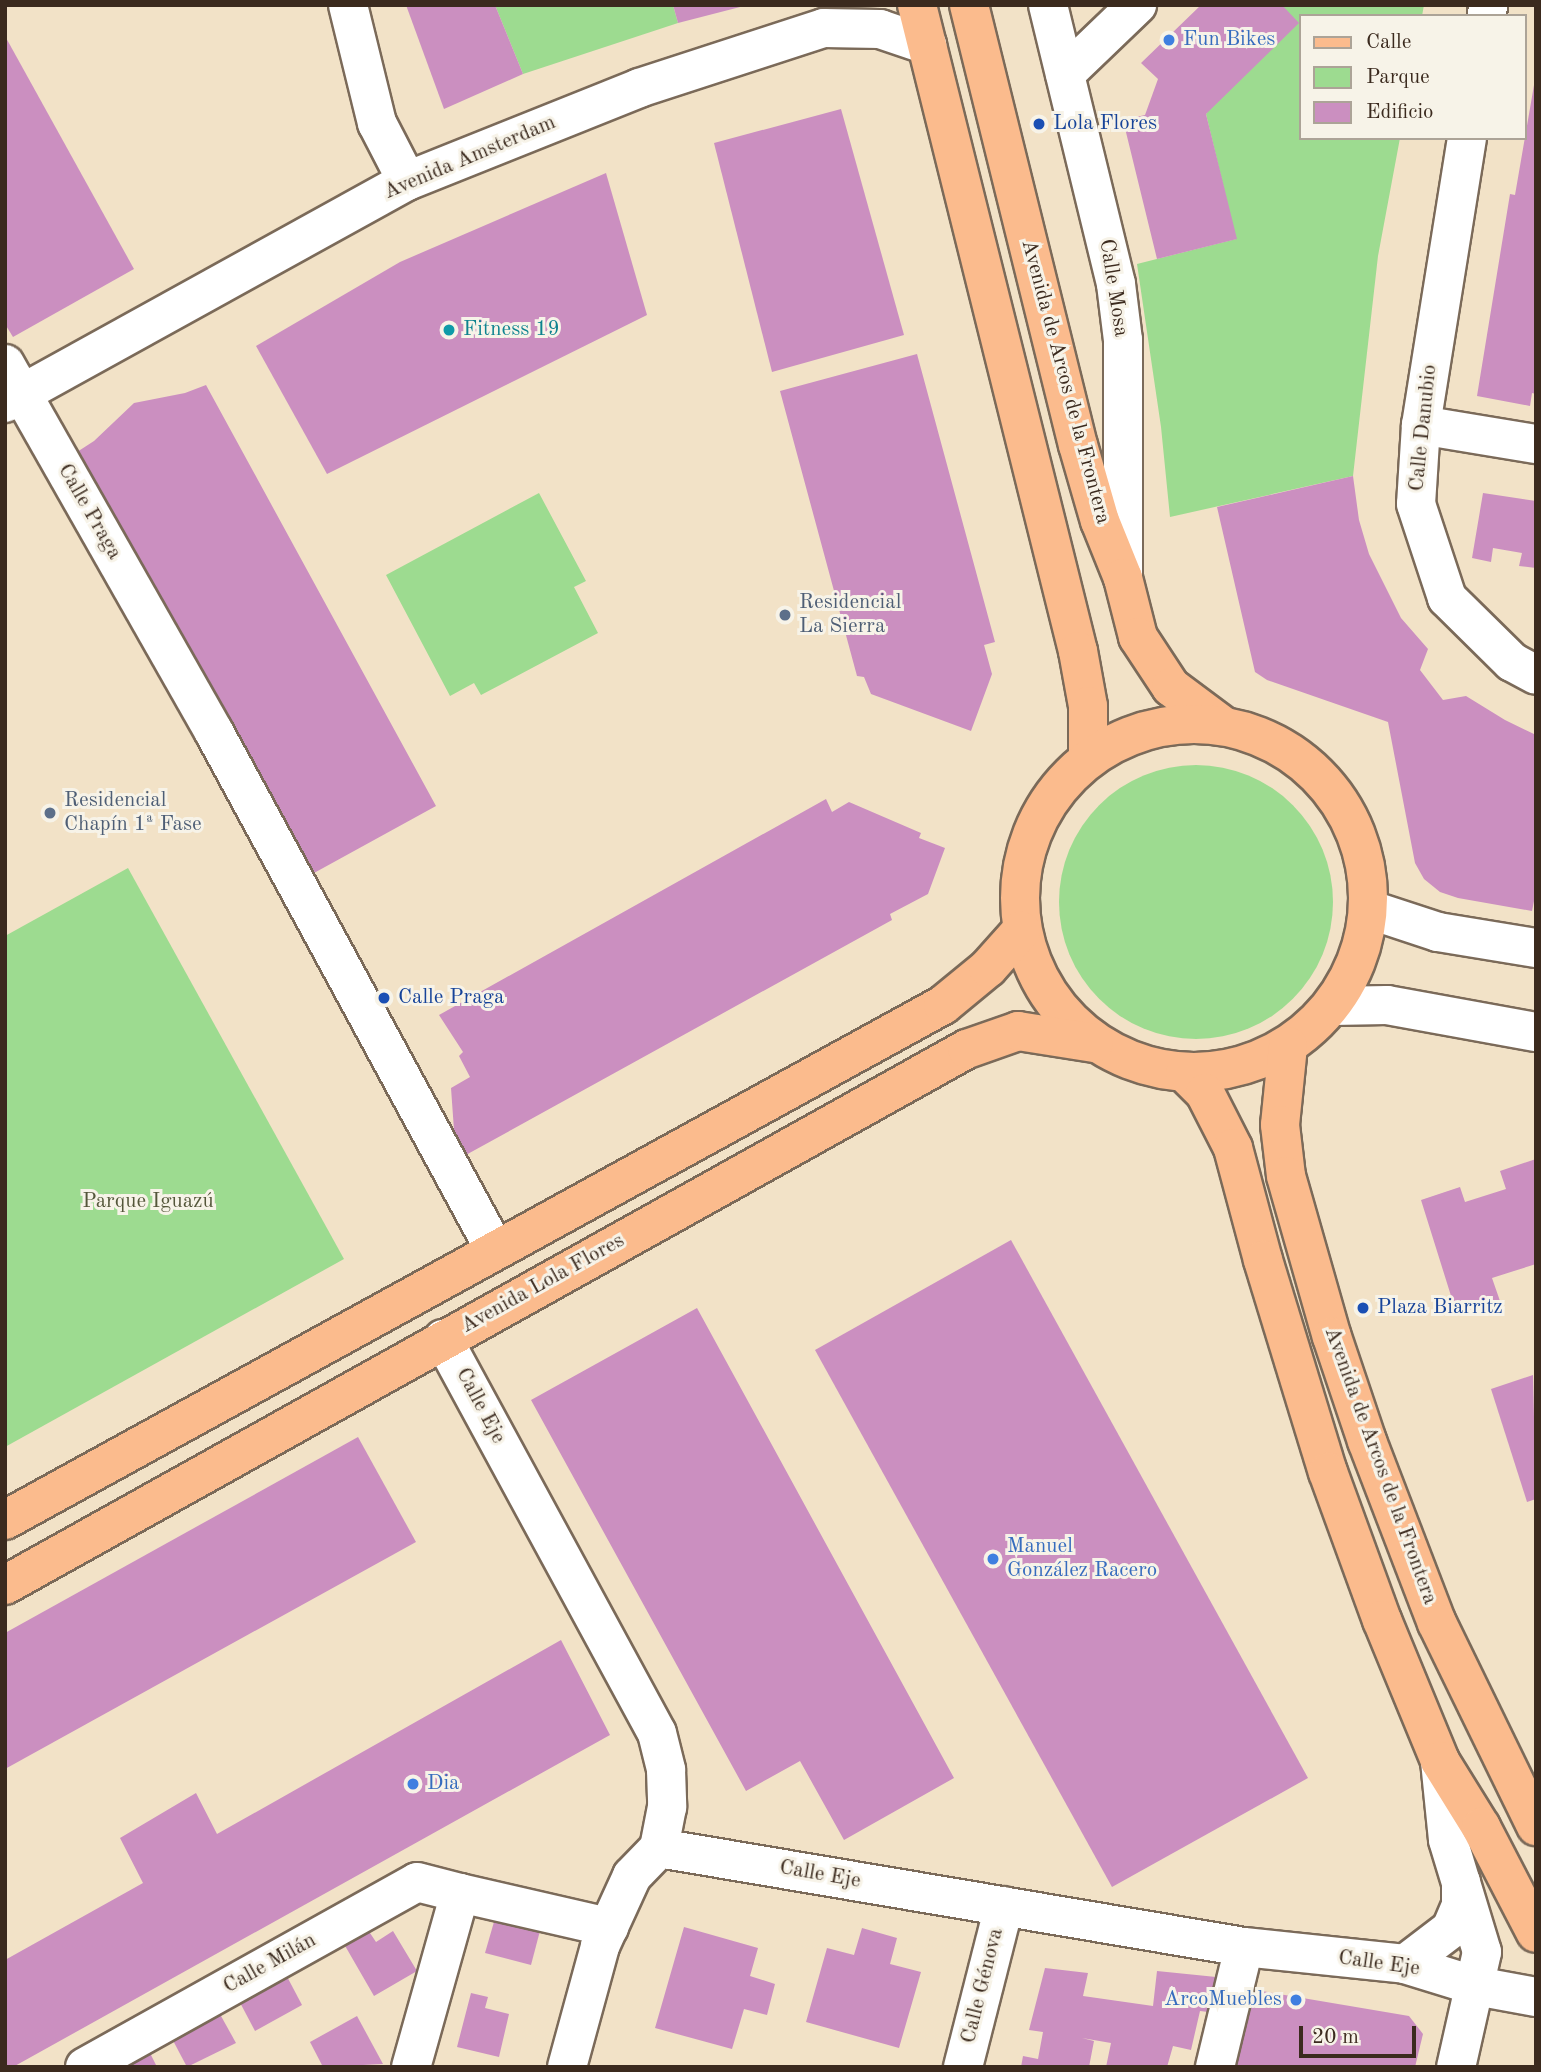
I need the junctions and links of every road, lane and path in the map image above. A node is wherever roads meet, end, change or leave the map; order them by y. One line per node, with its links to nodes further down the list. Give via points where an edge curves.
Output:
1 (348, 5): 10 (street, via 376,123)
2 (917, 5): 7 (main road)
3 (969, 5): 14 (main road, Avenida de Arcos de la Frontera, via 1078,445 1100,521)
4 (1048, 5): 8 (street, Calle Mosa)
5 (1137, 5): 8 (street)
6 (821, 17): 7 (street, Avenida Amsterdam); 10 (street, Avenida Amsterdam)
7 (927, 45): 17 (main road, via 1078,651 1088,706)
8 (1065, 75): 14 (street, Calle Mosa, via 1113,265 1123,340)
9 (1467, 140): 12 (street, Calle Danubio)
10 (407, 181): 11 (street, Avenida Amsterdam)
11 (11, 387): 26 (street, Calle Praga, via 214,732)
12 (1421, 425): 13 (street); 15 (street, Calle Danubio, via 1416,504 1447,598 1512,662)
13 (1536, 444)
14 (1123, 578): 16 (main road, Avenida de Arcos de la Frontera, via 1138,637 1171,687)
15 (1536, 675)
16 (1222, 725): 17 (main road, via 1161,726 1127,737); 18 (main road, via 1293,754 1318,775 1353,824 1364,856)
17 (1088, 759): 19 (main road, via 1047,804 1029,839 1019,900)
18 (1368, 909): 20 (street, via 1438,932); 21 (main road, via 1360,951)
19 (1021, 932): 23 (main road, via 1051,1000); 26 (main road, via 988,968 943,1004)
20 (1536, 948)
21 (1332, 1006): 22 (street, via 1388,1005); 24 (main road)
22 (1536, 1032)
23 (1094, 1043): 25 (main road, via 1149,1068); 27 (main road, Avenida Lola Flores, via 1018,1031 979,1043)
24 (1288, 1046): 25 (main road, via 1245,1066); 31 (main road, Avenida de Arcos de la Frontera, via 1280,1125 1286,1176 1332,1337 1437,1623)
25 (1185, 1073): 30 (main road, Avenida de Arcos de la Frontera, via 1205,1093 1233,1148 1328,1472)
26 (495, 1250): 28 (main road)
27 (443, 1339): 29 (main road, Avenida Lola Flores); 32 (street, Calle Eje, via 657,1733 666,1770 667,1807)
28 (5, 1520)
29 (5, 1585)
30 (1440, 1761): 33 (street, Avenida de Arcos de la Frontera, via 1448,1840); 37 (main road, Avenida de Arcos de la Frontera, via 1481,1827)
31 (1536, 1826)
32 (659, 1848): 35 (street, Calle Eje); 36 (street, via 632,1876)
33 (1461, 1880): 39 (street, Avenida de Arcos de la Frontera, via 1461,1906 1451,1929); 40 (street, Avenida de Arcos de la Frontera, via 1482,1952)
34 (460, 1893): 36 (street, Calle Milán); 42 (street, Calle Milán, via 416,1882); 43 (street)
35 (1004, 1906): 38 (street, Calle Eje); 45 (street, Calle Génova)
36 (609, 1927): 44 (street)
37 (1536, 1933)
38 (1244, 1947): 39 (street, Calle Eje); 46 (street)
39 (1405, 1964): 40 (street, Calle Eje)
40 (1476, 1986): 41 (street, Calle Eje); 47 (street, Avenida de Arcos de la Frontera)
41 (1536, 1997)
42 (85, 2067)
43 (411, 2067)
44 (567, 2067)
45 (963, 2067)
46 (1215, 2067)
47 (1456, 2067)

